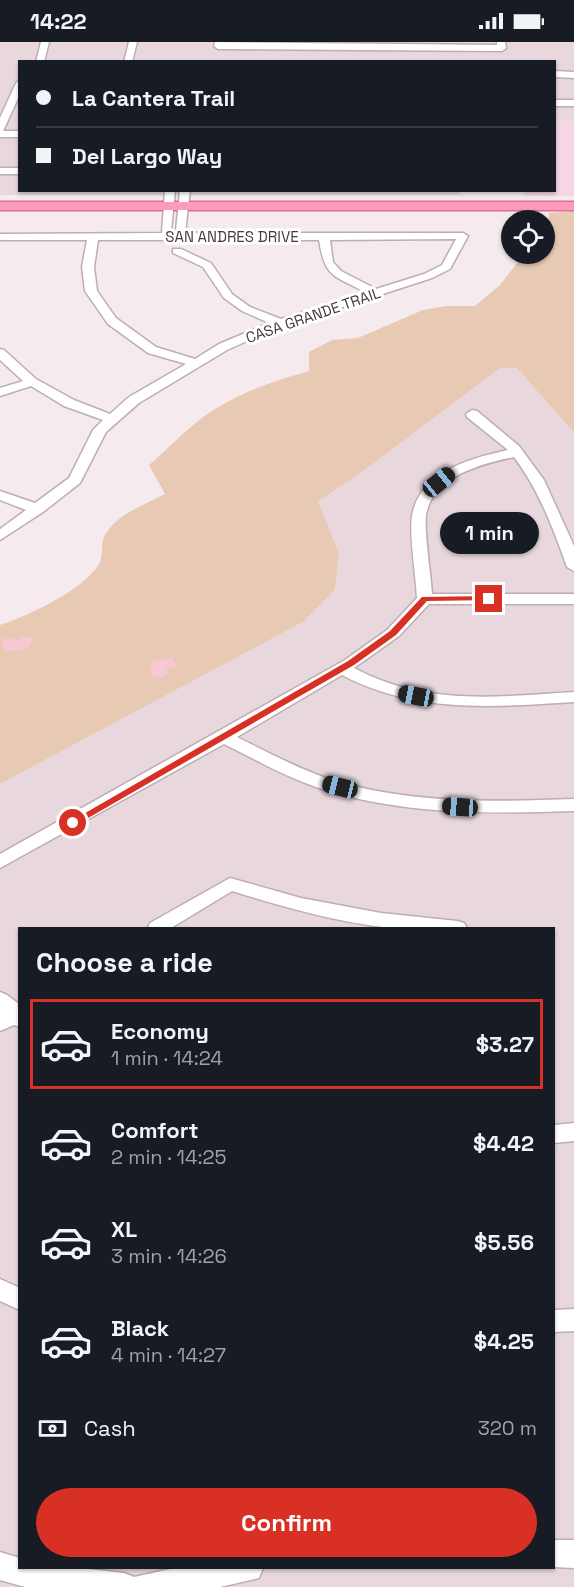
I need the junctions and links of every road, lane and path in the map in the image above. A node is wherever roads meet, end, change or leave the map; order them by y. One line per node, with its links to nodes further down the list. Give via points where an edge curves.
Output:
1 (45, 42): 6 (street)
2 (133, 42): 7 (street)
3 (219, 44): 5 (street)
4 (502, 45): 5 (street)
5 (340, 47): 8 (street)
6 (40, 60)
7 (128, 60)
8 (341, 60)
9 (556, 75): 10 (street)
10 (574, 75)
11 (15, 102): 14 (street)
12 (556, 103): 13 (street)
13 (574, 103)
14 (0, 129)
15 (0, 134): 16 (street)
16 (18, 134)
17 (0, 171): 18 (street)
18 (18, 171)
19 (0, 198): 20 (main road)
20 (177, 198): 21 (main road); 22 (main road); 23 (main road); 24 (street, via 166,232)
21 (574, 199)
22 (0, 206)
23 (574, 206)
24 (174, 236): 25 (street, SAN ANDRES DRIVE); 28 (street, SAN ANDRES DRIVE)
25 (324, 236): 26 (street, SAN ANDRES DRIVE); 30 (street, via 327,263 337,273)
26 (463, 236): 30 (street, CASA GRANDE TRAIL, via 446,267)
27 (0, 237): 28 (street, SAN ANDRES DRIVE)
28 (93, 237): 33 (street, via 88,267 91,291 112,321 152,350)
29 (177, 251): 31 (street, via 207,265 228,296 246,309)
30 (375, 293): 31 (street, CASA GRANDE TRAIL)
31 (280, 323): 33 (street, CASA GRANDE TRAIL)
32 (0, 353): 34 (street)
33 (196, 363): 37 (street, CASA GRANDE TRAIL, via 134,400)
34 (32, 382): 35 (street); 37 (street, via 69,403)
35 (0, 392)
36 (472, 414): 38 (street)
37 (112, 419): 40 (street, CASA GRANDE TRAIL, via 100,430 75,480)
38 (517, 452): 42 (street, via 555,513); 43 (street, via 451,472 427,492 419,516)
39 (0, 495): 40 (street)
40 (38, 509): 41 (street, CASA GRANDE TRAIL)
41 (0, 536)
42 (574, 567)
43 (425, 599): 44 (street); 45 (street, via 393,633)
44 (574, 599)
45 (342, 668): 46 (street, via 396,693 436,700); 47 (street)
46 (574, 698)
47 (224, 737): 48 (street, via 322,783 374,796 460,807); 49 (street)
48 (574, 805)
49 (0, 862)
50 (159, 927): 51 (street, via 230,884 301,905)
51 (448, 927)
52 (0, 1000): 53 (street)
53 (14, 1017)
54 (574, 1132): 55 (street)
55 (555, 1134)
56 (574, 1320): 57 (street)
57 (555, 1321)
58 (555, 1554): 59 (street)
59 (574, 1554)
60 (0, 1566): 62 (street, via 31,1575)
61 (243, 1569): 63 (street)
62 (124, 1587)
63 (143, 1587)

